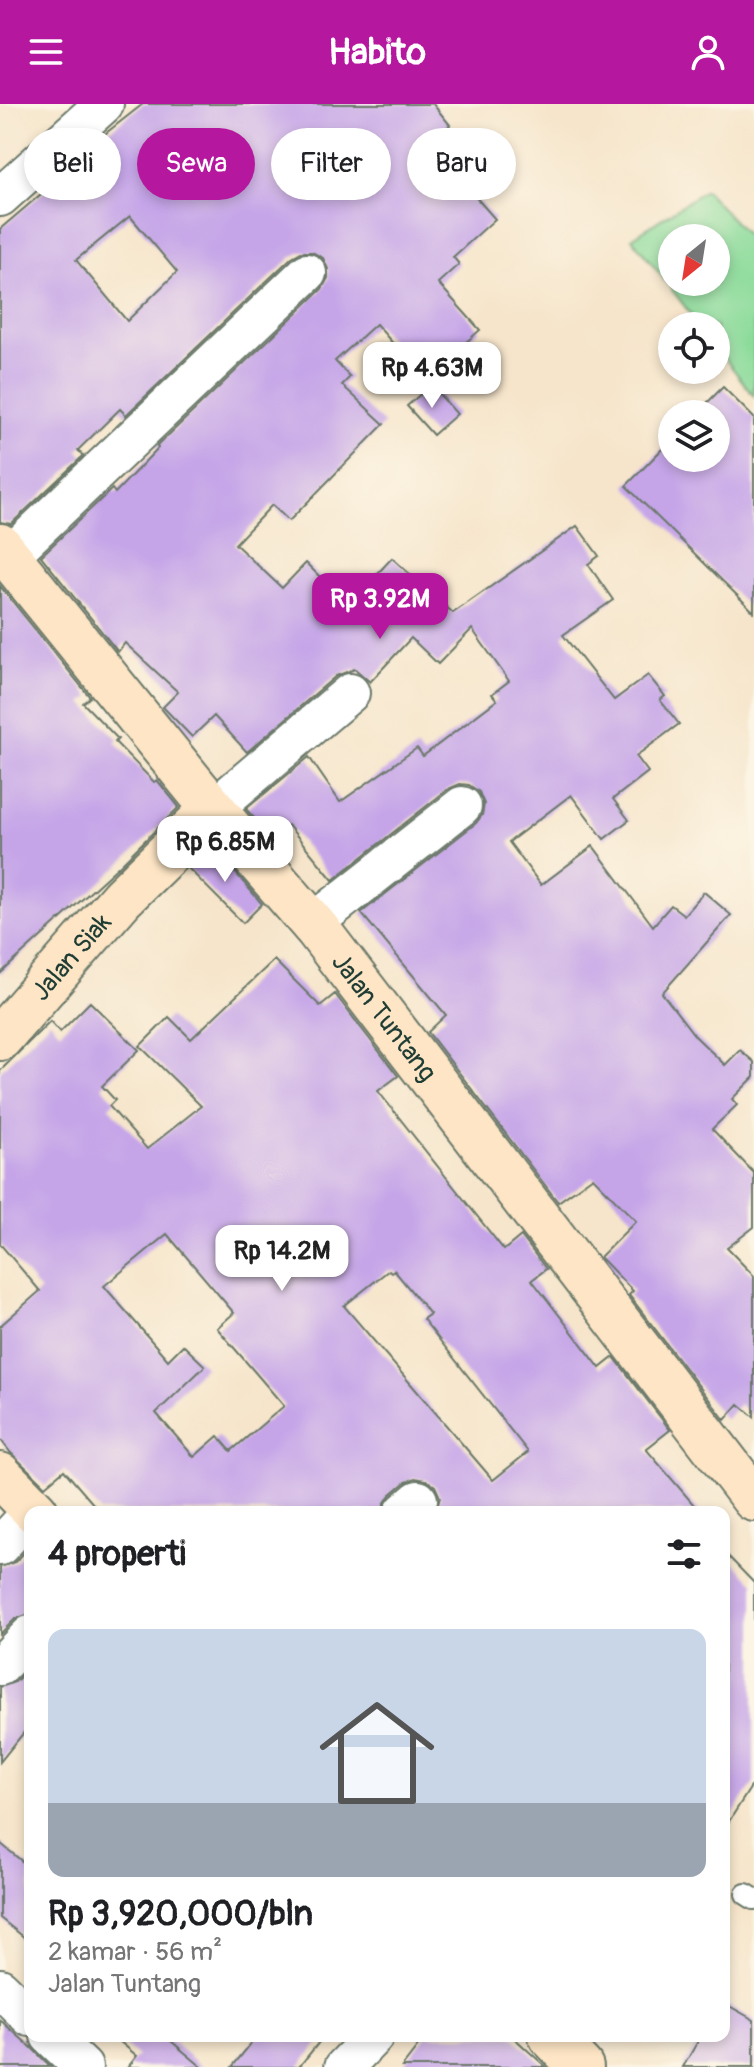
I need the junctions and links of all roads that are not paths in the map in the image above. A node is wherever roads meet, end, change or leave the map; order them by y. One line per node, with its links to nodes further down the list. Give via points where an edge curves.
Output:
1 (104, 104): 2 (street)
2 (0, 197)
3 (307, 273): 4 (street)
4 (4, 551): 7 (street, Jalan Tuntang)
5 (350, 693): 7 (street)
6 (462, 806): 8 (street)
7 (213, 809): 8 (street, Jalan Tuntang); 9 (street, Jalan Siak, via 122,898)
8 (312, 924): 11 (street, Jalan Tuntang)
9 (0, 1038)
10 (0, 1475): 12 (street)
11 (754, 1499)
12 (28, 1506)
13 (24, 1521): 14 (street)
14 (0, 1546)
15 (24, 1641): 16 (street)
16 (0, 1666)
17 (0, 1988): 18 (street)
18 (24, 2011)
19 (56, 2042): 22 (street)
20 (368, 2042): 23 (street)
21 (557, 2042): 24 (street)
22 (83, 2067)
23 (344, 2067)
24 (581, 2067)

